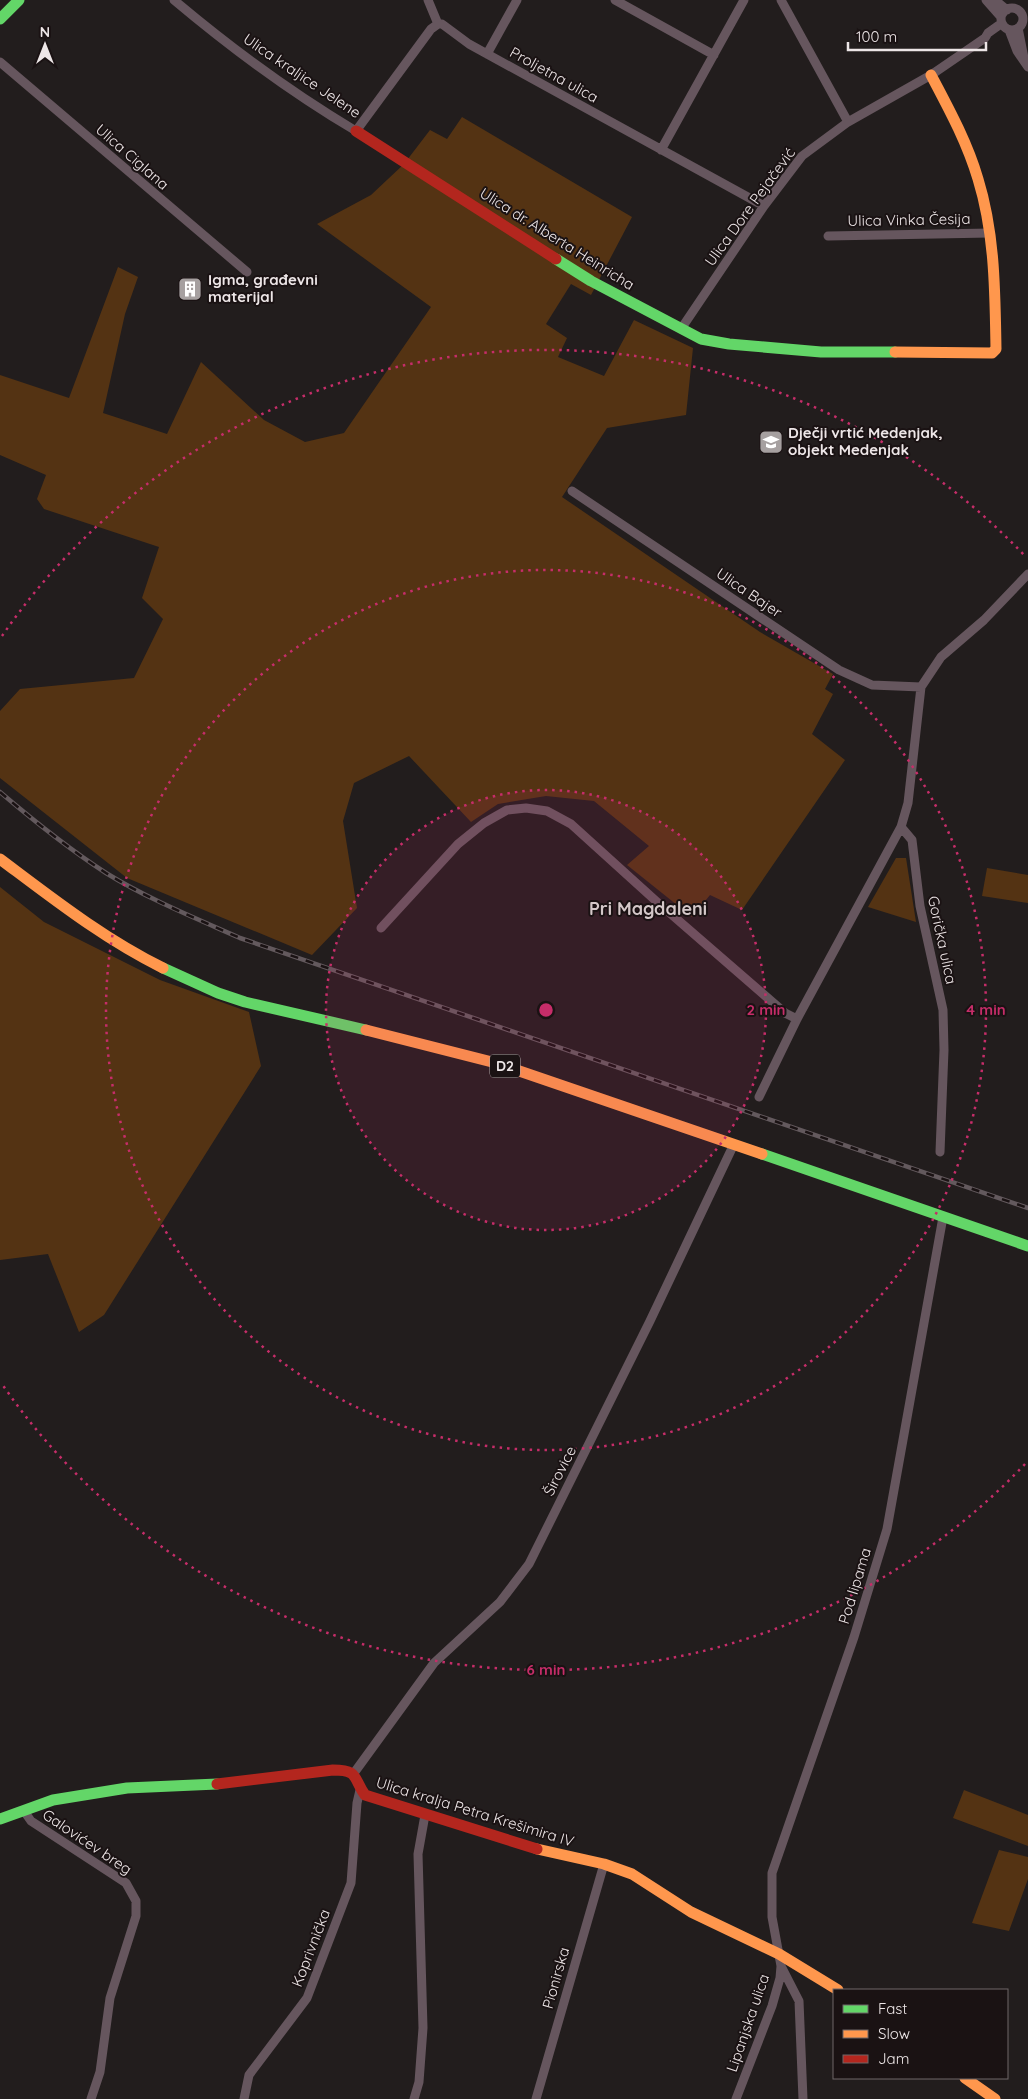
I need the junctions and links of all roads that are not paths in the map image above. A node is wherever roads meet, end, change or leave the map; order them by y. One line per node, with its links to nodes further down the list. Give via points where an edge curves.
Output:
1 (19, 0): 12 (street)
2 (174, 0): 21 (street, Ulica kraljice Jelene, via 274,76)
3 (428, 0): 14 (street)
4 (517, 0): 15 (street, Proljetna ulica)
5 (744, 0): 16 (street)
6 (781, 0): 20 (street)
7 (986, 0): 13 (street)
8 (995, 0): 13 (street)
9 (620, 1): 16 (street)
10 (1028, 7): 11 (street)
11 (1023, 15): 13 (street); 13 (street, via 1022,24)
12 (0, 19)
13 (1007, 23): 18 (street); 19 (street, Ulica Dore Pejačević, via 991,37 984,38)
14 (438, 24): 15 (street); 21 (street, Ulica kraljice Jelene, via 431,29)
15 (487, 54): 22 (street, Proljetna ulica)
16 (714, 55): 22 (street)
17 (0, 62): 26 (street, Ulica Ciglana)
18 (1026, 64)
19 (931, 75): 20 (street, Ulica Dore Pejačević); 24 (street, Ulica Vinka Česija, via 970,154)
20 (848, 122): 23 (street, Ulica Dore Pejačević, via 802,156)
21 (356, 131): 27 (street, Ulica dr. Alberta Heinricha, via 591,281)
22 (662, 150): 23 (street, Proljetna ulica)
23 (764, 206): 27 (street, Ulica Dore Pejačević)
24 (990, 233): 25 (street, Ulica Vinka Česija); 28 (street, Ulica Vinka Česija, via 996,349)
25 (828, 236)
26 (247, 272)
27 (681, 329): 28 (street, Ulica dr. Alberta Heinricha, via 701,338 773,349)
28 (992, 353)
29 (572, 491): 31 (street, Ulica Bajer, via 839,670 872,685)
30 (1028, 574): 31 (street, via 984,620 941,657)
31 (921, 687): 32 (street, via 908,803)
32 (902, 827): 35 (street); 38 (street, Gorička ulica, via 912,840 920,906 943,1010)
33 (0, 859): 37 (street, D2, via 106,936 179,977 219,994 446,1049)
34 (381, 928): 35 (street, via 458,844 484,823 507,810 526,808 547,812 571,824 770,1001)
35 (797, 1019): 36 (street)
36 (759, 1097)
37 (734, 1144): 39 (street, D2); 41 (street, Širovice, via 529,1564 500,1602 434,1663)
38 (940, 1152)
39 (942, 1217): 40 (street, D2); 47 (street, Pod lipama, via 887,1529 854,1637 772,1873 772,1917)
40 (1028, 1246)
41 (354, 1773): 42 (street, Ulica kralja Petra Krešimira IV); 43 (street, via 333,1770 218,1784 126,1788 53,1800)
42 (360, 1790): 44 (street, Ulica kralja Petra Krešimira IV, via 365,1795); 52 (street, Koprivnička, via 352,1883 307,1998 250,2075)
43 (24, 1811): 45 (street); 51 (street, Galovićev breg, via 31,1821 126,1884 136,1901 136,1916 110,1998 100,2072)
44 (426, 1816): 46 (street, Ulica kralja Petra Krešimira IV, via 541,1850); 53 (street, via 418,1854 424,2028 419,2082)
45 (0, 1819)
46 (604, 1864): 47 (street, Ulica kralja Petra Krešimira IV, via 632,1874 691,1912); 54 (street, Pionirska)
47 (779, 1954): 48 (street, Lipanjska ulica); 49 (street, Ulica kralja Petra Krešimira IV)
48 (782, 1966): 55 (street, Lipanjska ulica, via 772,2006); 56 (street, via 799,2001)
49 (836, 1989)
50 (966, 2079): 57 (street)
51 (91, 2099)
52 (244, 2099)
53 (414, 2099)
54 (536, 2099)
55 (736, 2099)
56 (803, 2099)
57 (995, 2099)

